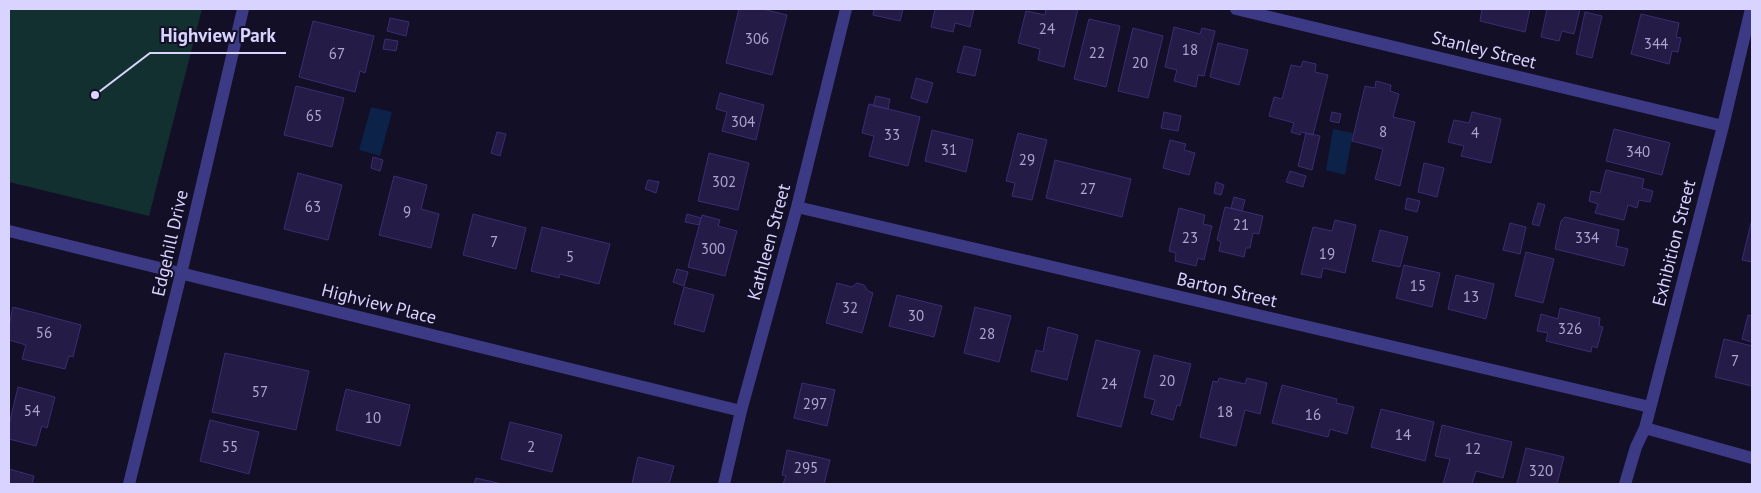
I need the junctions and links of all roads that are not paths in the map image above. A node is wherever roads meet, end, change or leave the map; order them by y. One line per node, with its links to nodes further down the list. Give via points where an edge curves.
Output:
1 (243, 9): 8 (street, Edgehill Drive)
2 (846, 9): 6 (street, Kathleen Street)
3 (1236, 9): 5 (street, Stanley Street)
4 (1751, 9): 5 (street, Exhibition Street)
5 (1723, 126): 9 (street, Exhibition Street)
6 (796, 207): 9 (street, Barton Street); 10 (street, Kathleen Street)
7 (9, 231): 8 (street, Highview Place)
8 (181, 274): 10 (street, Highview Place); 13 (street, Edgehill Drive)
9 (1650, 407): 11 (street, Exhibition Street)
10 (741, 411): 14 (street, Kathleen Street)
11 (1645, 428): 12 (street); 15 (street, Exhibition Street)
12 (1752, 458)
13 (129, 484)
14 (724, 484)
15 (1625, 484)

